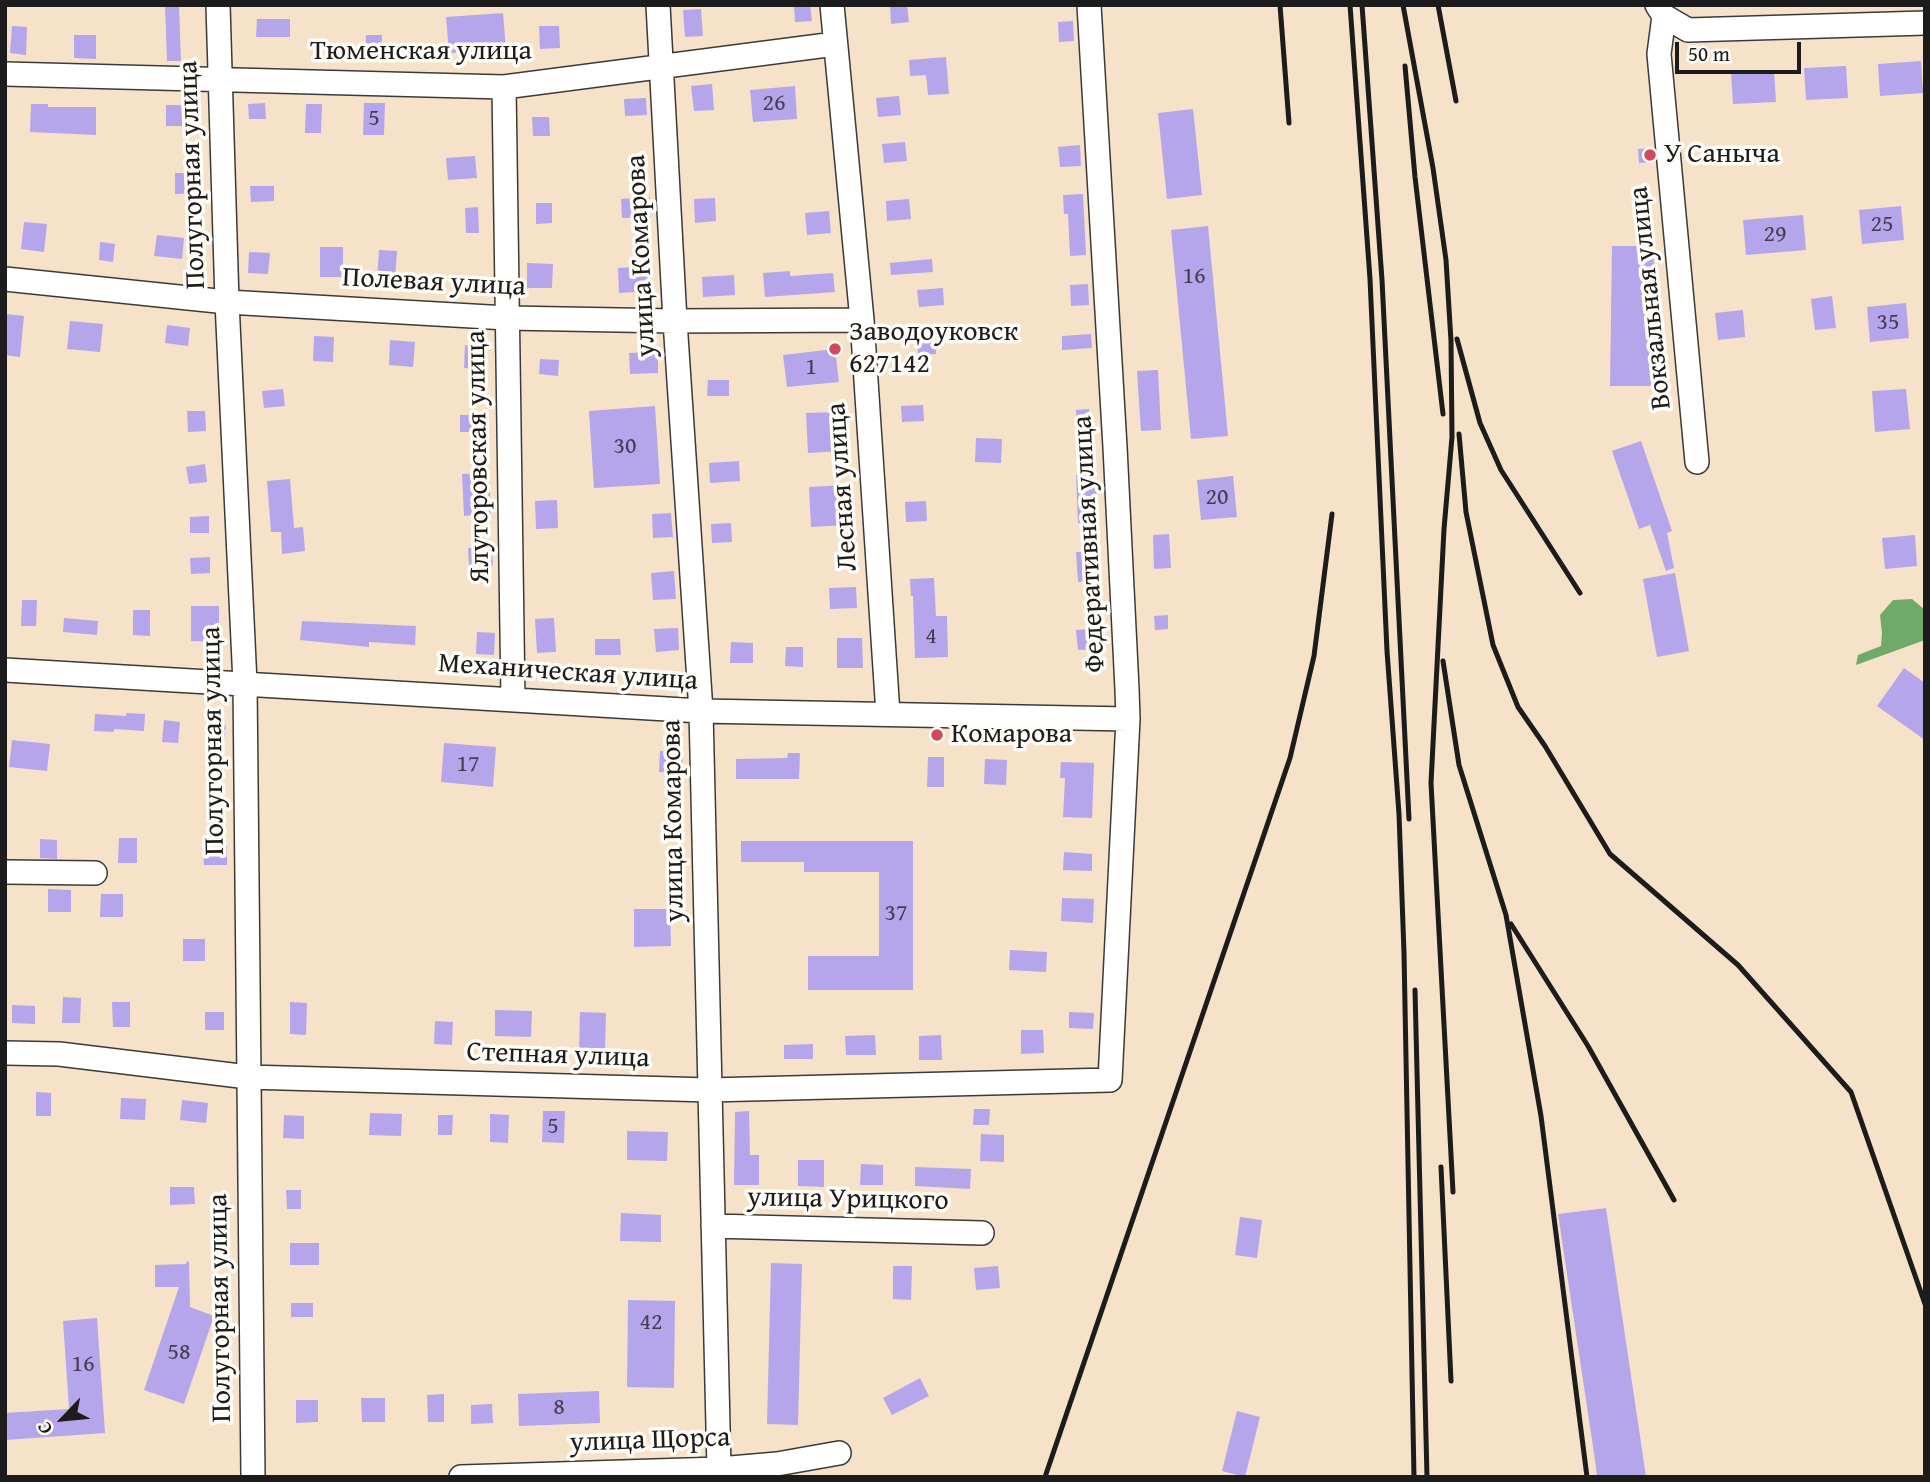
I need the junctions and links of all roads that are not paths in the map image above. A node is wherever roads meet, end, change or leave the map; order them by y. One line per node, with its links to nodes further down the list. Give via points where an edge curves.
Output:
1 (218, 5): 10 (street, Полугорная улица)
2 (658, 5): 8 (street, улица Комарова)
3 (832, 5): 7 (street, Лесная улица)
4 (1088, 5): 23 (street, Федеративная улица)
5 (1661, 10): 6 (street, via 1688,30); 17 (street, Вокзальная улица, via 1659,54)
6 (1925, 23)
7 (835, 44): 8 (street, Тюменская улица); 15 (street, Лесная улица)
8 (662, 67): 11 (street, Тюменская улица); 16 (street, улица Комарова)
9 (5, 74): 10 (street, Тюменская улица)
10 (220, 81): 11 (street, Тюменская улица); 13 (street, Полугорная улица)
11 (504, 87): 14 (street, Ялуторовская улица)
12 (5, 279): 13 (street, Полевая улица)
13 (227, 302): 14 (street, Полевая улица); 19 (street, Полугорная улица)
14 (507, 318): 16 (street, Полевая улица); 20 (street, Ялуторовская улица)
15 (862, 320): 16 (street, Полевая улица); 22 (street, Лесная улица)
16 (675, 321): 21 (street, улица Комарова)
17 (1697, 462)
18 (5, 670): 19 (street, Механическая улица)
19 (245, 683): 20 (street, Механическая улица); 27 (street, Полугорная улица)
20 (513, 700): 21 (street, Механическая улица)
21 (701, 711): 22 (street, Механическая улица); 29 (street, улица Комарова)
22 (888, 714): 23 (street, Механическая улица)
23 (1128, 719): 28 (street, Федеративная улица)
24 (5, 872): 25 (street)
25 (95, 873)
26 (5, 1053): 27 (street, Степная улица, via 60,1054)
27 (248, 1077): 29 (street, Степная улица); 34 (street, Полугорная улица)
28 (1110, 1080): 29 (street, Степная улица)
29 (709, 1090): 30 (street, улица Комарова)
30 (713, 1226): 31 (street, улица Урицкого); 33 (street, улица Комарова)
31 (982, 1233)
32 (839, 1453): 33 (street, улица Щорса)
33 (719, 1469): 35 (street, улица Щорса)
34 (253, 1477)
35 (461, 1477)

